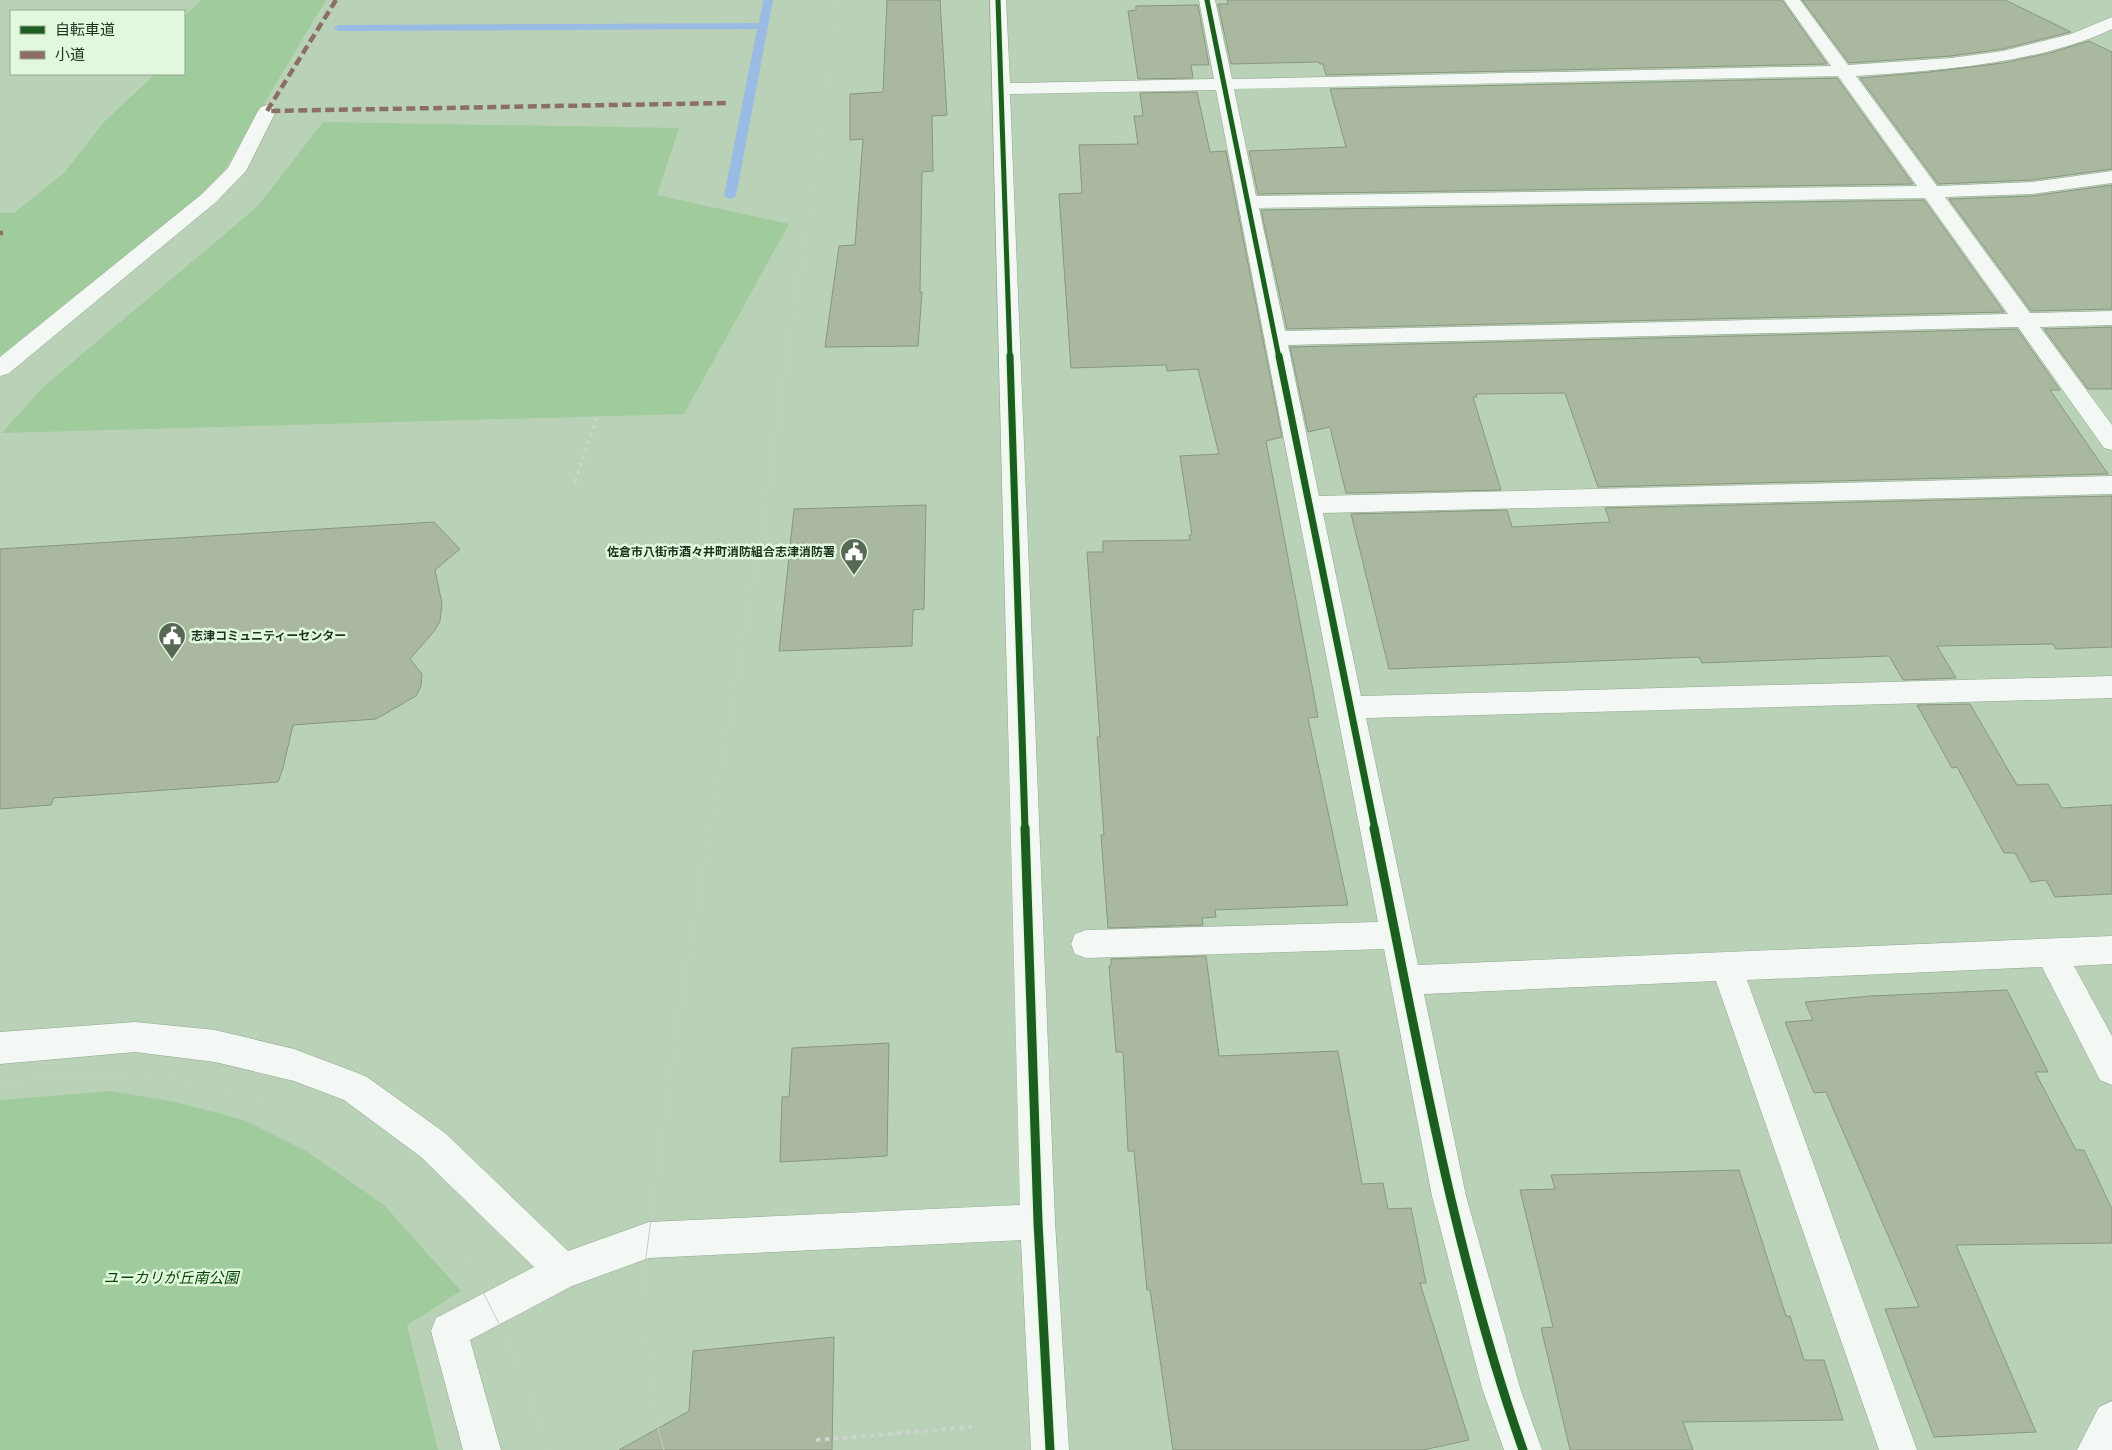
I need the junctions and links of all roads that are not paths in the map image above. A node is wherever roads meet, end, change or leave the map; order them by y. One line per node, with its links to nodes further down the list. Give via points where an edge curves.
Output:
1 (998, 0): 7 (street)
2 (1207, 0): 6 (street)
3 (1792, 0): 5 (street)
4 (2112, 22): 5 (street, via 2075,39 2001,56 1935,66)
5 (1844, 71): 6 (street); 10 (street)
6 (1224, 84): 7 (street); 11 (street)
7 (1001, 89): 29 (street)
8 (267, 111): 15 (street, via 236,170 209,198)
9 (2112, 177): 10 (street, via 2032,188)
10 (1930, 192): 11 (street); 13 (street)
11 (1248, 202): 14 (street)
12 (2112, 318): 13 (street)
13 (2024, 320): 14 (street); 16 (street)
14 (1276, 338): 18 (street)
15 (0, 369)
16 (2112, 442)
17 (2112, 484): 18 (street)
18 (1309, 506): 20 (street)
19 (2112, 688): 20 (street)
20 (1350, 707): 21 (street)
21 (1397, 935): 22 (street); 26 (street)
22 (1086, 944)
23 (2112, 950): 24 (street)
24 (2051, 953): 25 (street); 28 (street)
25 (1726, 966): 26 (street); 35 (street)
26 (1406, 980): 34 (street, via 1449,1196 1501,1388)
27 (0, 1048): 30 (street, via 135,1037 216,1046 294,1065 355,1088 433,1145)
28 (2112, 1069)
29 (1038, 1222): 30 (street, via 649,1240); 33 (street)
30 (563, 1271): 32 (street, via 449,1331)
31 (2112, 1420): 36 (street)
32 (482, 1450)
33 (1050, 1450)
34 (1523, 1450)
35 (1898, 1450)
36 (2096, 1450)

